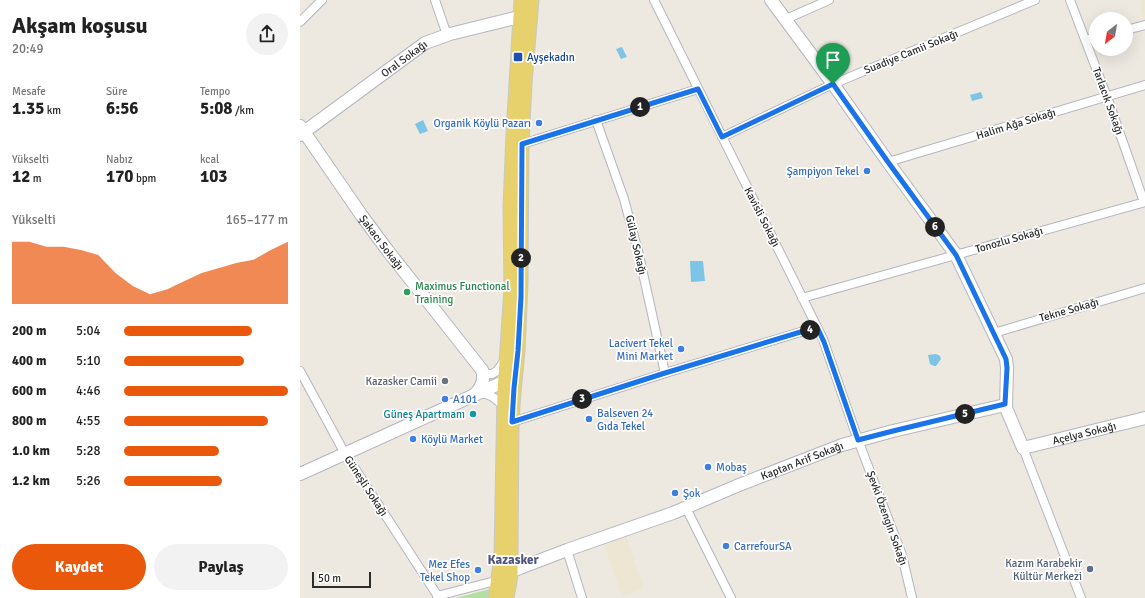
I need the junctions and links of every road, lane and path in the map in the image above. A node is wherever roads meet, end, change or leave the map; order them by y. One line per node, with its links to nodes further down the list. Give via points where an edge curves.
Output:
1 (322, 0): 12 (street)
2 (435, 0): 16 (street)
3 (521, 0): 10 (main road)
4 (532, 0): 14 (main road)
5 (654, 0): 21 (street, Kavisli Sokağı)
6 (771, 0): 11 (street)
7 (829, 0): 11 (street)
8 (1035, 0): 19 (street, Suadiye Camii Sokağı)
9 (1070, 0): 18 (street, Tarlacık Sokağı)
10 (519, 17): 14 (street, via 526,18); 16 (street, Oral Sokağı); 34 (main road, via 510,200 512,288)
11 (786, 19): 19 (street)
12 (300, 22)
13 (1145, 25): 15 (street)
14 (530, 27): 26 (main road)
15 (1133, 28)
16 (446, 35): 24 (street, Oral Sokağı, via 418,48)
17 (1089, 39): 18 (street)
18 (1085, 40): 22 (street, Tarlacık Sokağı)
19 (833, 84): 25 (street, Suadiye Camii Sokağı); 27 (street)
20 (1145, 85): 22 (street, Halim Ağa Sokağı)
21 (698, 89): 23 (street); 25 (street, Kavisli Sokağı)
22 (1107, 97): 27 (street, Halim Ağa Sokağı); 28 (street, Tarlacık Sokağı)
23 (596, 120): 26 (street); 38 (street, Gülay Sokağı, via 624,199 638,250)
24 (302, 131): 36 (street, Şakacı Sokağı, via 388,251)
25 (722, 137): 31 (street, Kavisli Sokağı)
26 (522, 144): 35 (main road, via 521,283)
27 (888, 162): 29 (street)
28 (1144, 202): 29 (street, Tonozlu Sokağı)
29 (956, 255): 31 (street, Tonozlu Sokağı); 33 (street)
30 (1145, 288): 33 (street, Tekne Sokağı)
31 (802, 298): 32 (street, Kavisli Sokağı)
32 (817, 327): 38 (street); 45 (street, Kavisli Sokağı)
33 (994, 333): 41 (street, via 1007,361)
34 (508, 351): 36 (street, via 495,373 490,374); 39 (main road)
35 (516, 368): 39 (street, via 512,378); 44 (main road)
36 (482, 370): 40 (street, via 482,384)
37 (300, 371): 47 (street, Güneşli Sokağı)
38 (665, 373): 44 (street)
39 (505, 382): 40 (street); 42 (main road)
40 (476, 394): 42 (street, via 484,393); 47 (street)
41 (1005, 404): 45 (street, Kaptan Arif Sokağı); 46 (street)
42 (504, 408): 52 (main road, via 501,561)
43 (1145, 417): 46 (street, Açelya Sokağı)
44 (512, 422): 51 (main road)
45 (858, 440): 49 (street, Kaptan Arif Sokağı, via 817,454); 58 (street, Şevki Özengin Sokağı, via 902,555)
46 (1023, 448): 59 (street)
47 (345, 453): 48 (street); 53 (street, Güneşli Sokağı)
48 (300, 474)
49 (686, 508): 50 (street, Kaptan Arif Sokağı); 57 (street)
50 (567, 550): 51 (street, Kaptan Arif Sokağı); 56 (street)
51 (511, 571): 52 (street, Kaptan Arif Sokağı); 55 (main road)
52 (498, 580): 53 (street); 54 (main road)
53 (438, 597)
54 (495, 598)
55 (507, 598)
56 (582, 598)
57 (731, 598)
58 (912, 598)
59 (1081, 598)

